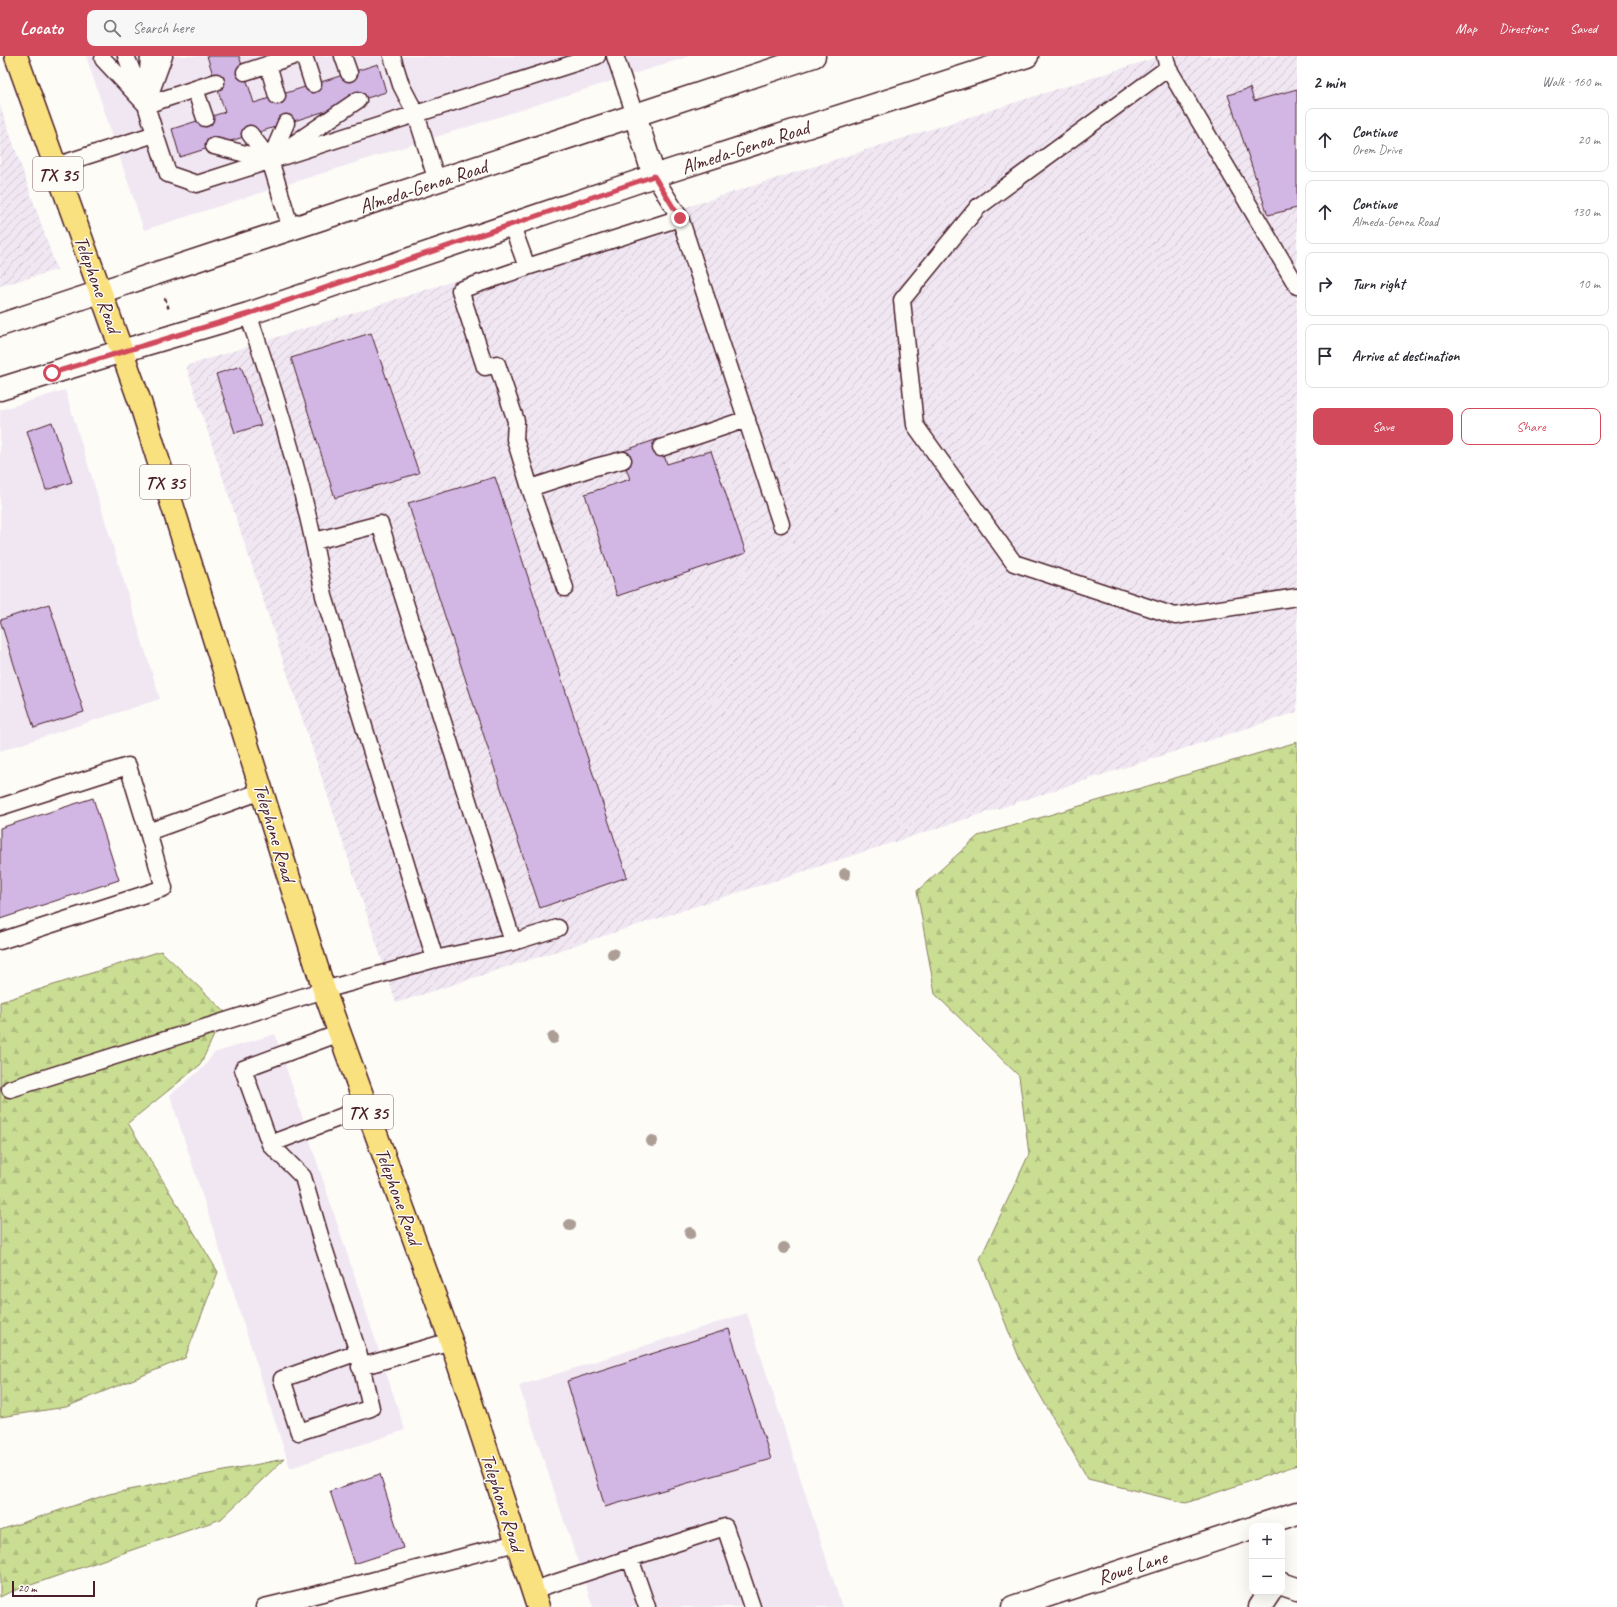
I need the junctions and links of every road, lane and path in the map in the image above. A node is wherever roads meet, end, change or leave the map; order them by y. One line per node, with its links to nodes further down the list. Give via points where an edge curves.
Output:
1 (16, 56): 33 (main road, Telephone Road / TX 35)
2 (126, 56): 23 (lane)
3 (149, 56): 23 (lane)
4 (164, 56): 23 (lane)
5 (294, 56): 15 (lane)
6 (304, 56): 19 (lane)
7 (344, 56): 17 (lane)
8 (392, 56): 25 (lane, via 401,85)
9 (597, 56): 25 (lane)
10 (615, 56): 26 (lane)
11 (814, 56): 26 (main road, Almeda-Genoa Road)
12 (1027, 56): 34 (main road, Almeda-Genoa Road)
13 (103, 59): 23 (lane)
14 (1167, 62): 40 (lane); 55 (lane, via 978,207 902,300 916,425 1014,563 1175,616)
15 (268, 64): 16 (lane); 21 (lane)
16 (245, 72)
17 (349, 73)
18 (216, 82): 20 (lane)
19 (313, 84)
20 (196, 89): 23 (lane); 27 (lane)
21 (277, 96)
22 (358, 100): 32 (lane)
23 (146, 105): 29 (lane)
24 (322, 112): 32 (lane)
25 (416, 114): 32 (lane); 35 (lane)
26 (634, 115): 34 (main road); 35 (main road, Almeda-Genoa Road)
27 (205, 118)
28 (286, 123): 32 (lane)
29 (155, 134): 32 (lane, via 168,174 197,184); 33 (lane)
30 (250, 134): 32 (lane)
31 (214, 146): 32 (lane)
32 (270, 160): 38 (lane)
33 (55, 166): 41 (main road, Telephone Road / TX 35)
34 (654, 176): 36 (lane); 37 (main road, Almeda-Genoa Road)
35 (437, 181): 38 (main road, Almeda-Genoa Road)
36 (680, 218): 39 (lane); 48 (lane)
37 (512, 226): 39 (lane); 44 (main road, Almeda-Genoa Road)
38 (291, 229): 41 (main road, Almeda-Genoa Road)
39 (527, 267): 51 (lane, via 460,290 484,367 496,364 516,421 515,439)
40 (1297, 286)
41 (101, 292): 45 (main road, Almeda-Genoa Road); 46 (main road, Telephone Road / TX 35)
42 (165, 298): 43 (path)
43 (169, 310)
44 (248, 314): 46 (main road, Almeda-Genoa Road); 53 (lane, via 276,396)
45 (0, 325)
46 (122, 351): 47 (main road, Almeda-Genoa Road); 56 (main road, Telephone Road / TX 35)
47 (0, 389)
48 (747, 418): 49 (lane); 52 (lane)
49 (661, 448)
50 (623, 460): 51 (lane)
51 (530, 488): 54 (lane)
52 (781, 524)
53 (315, 541): 61 (lane, via 380,524); 62 (lane, via 324,596)
54 (565, 588)
55 (1297, 597)
56 (262, 792): 58 (lane); 63 (main road, Telephone Road / TX 35)
57 (0, 807): 58 (lane, via 128,766)
58 (148, 832): 60 (lane, via 164,888)
59 (558, 928): 61 (lane)
60 (0, 941)
61 (513, 942): 62 (lane)
62 (435, 959): 63 (lane)
63 (324, 990): 64 (main road, Telephone Road / TX 35); 65 (lane)
64 (340, 1033): 66 (main road, Telephone Road / TX 35); 67 (lane, via 243,1069)
65 (10, 1089)
66 (366, 1107): 67 (lane); 68 (main road, Telephone Road / TX 35)
67 (270, 1144): 69 (lane, via 303,1177)
68 (451, 1341): 69 (lane); 73 (main road, Telephone Road / TX 35)
69 (359, 1360): 69 (lane, via 282,1379 299,1432 371,1408)
70 (1297, 1513): 71 (main road, Rowe Lane)
71 (1266, 1523)
72 (1249, 1529): 82 (main road, Rowe Lane)
73 (516, 1543): 78 (main road, Telephone Road / TX 35); 79 (lane)
74 (630, 1558): 78 (lane); 80 (lane); 81 (lane, via 725,1527)
75 (1285, 1585): 76 (main road)
76 (1297, 1589)
77 (1268, 1595): 83 (main road)
78 (536, 1599)
79 (264, 1607)
80 (647, 1607)
81 (752, 1607)
82 (1012, 1607)
83 (1260, 1607)

